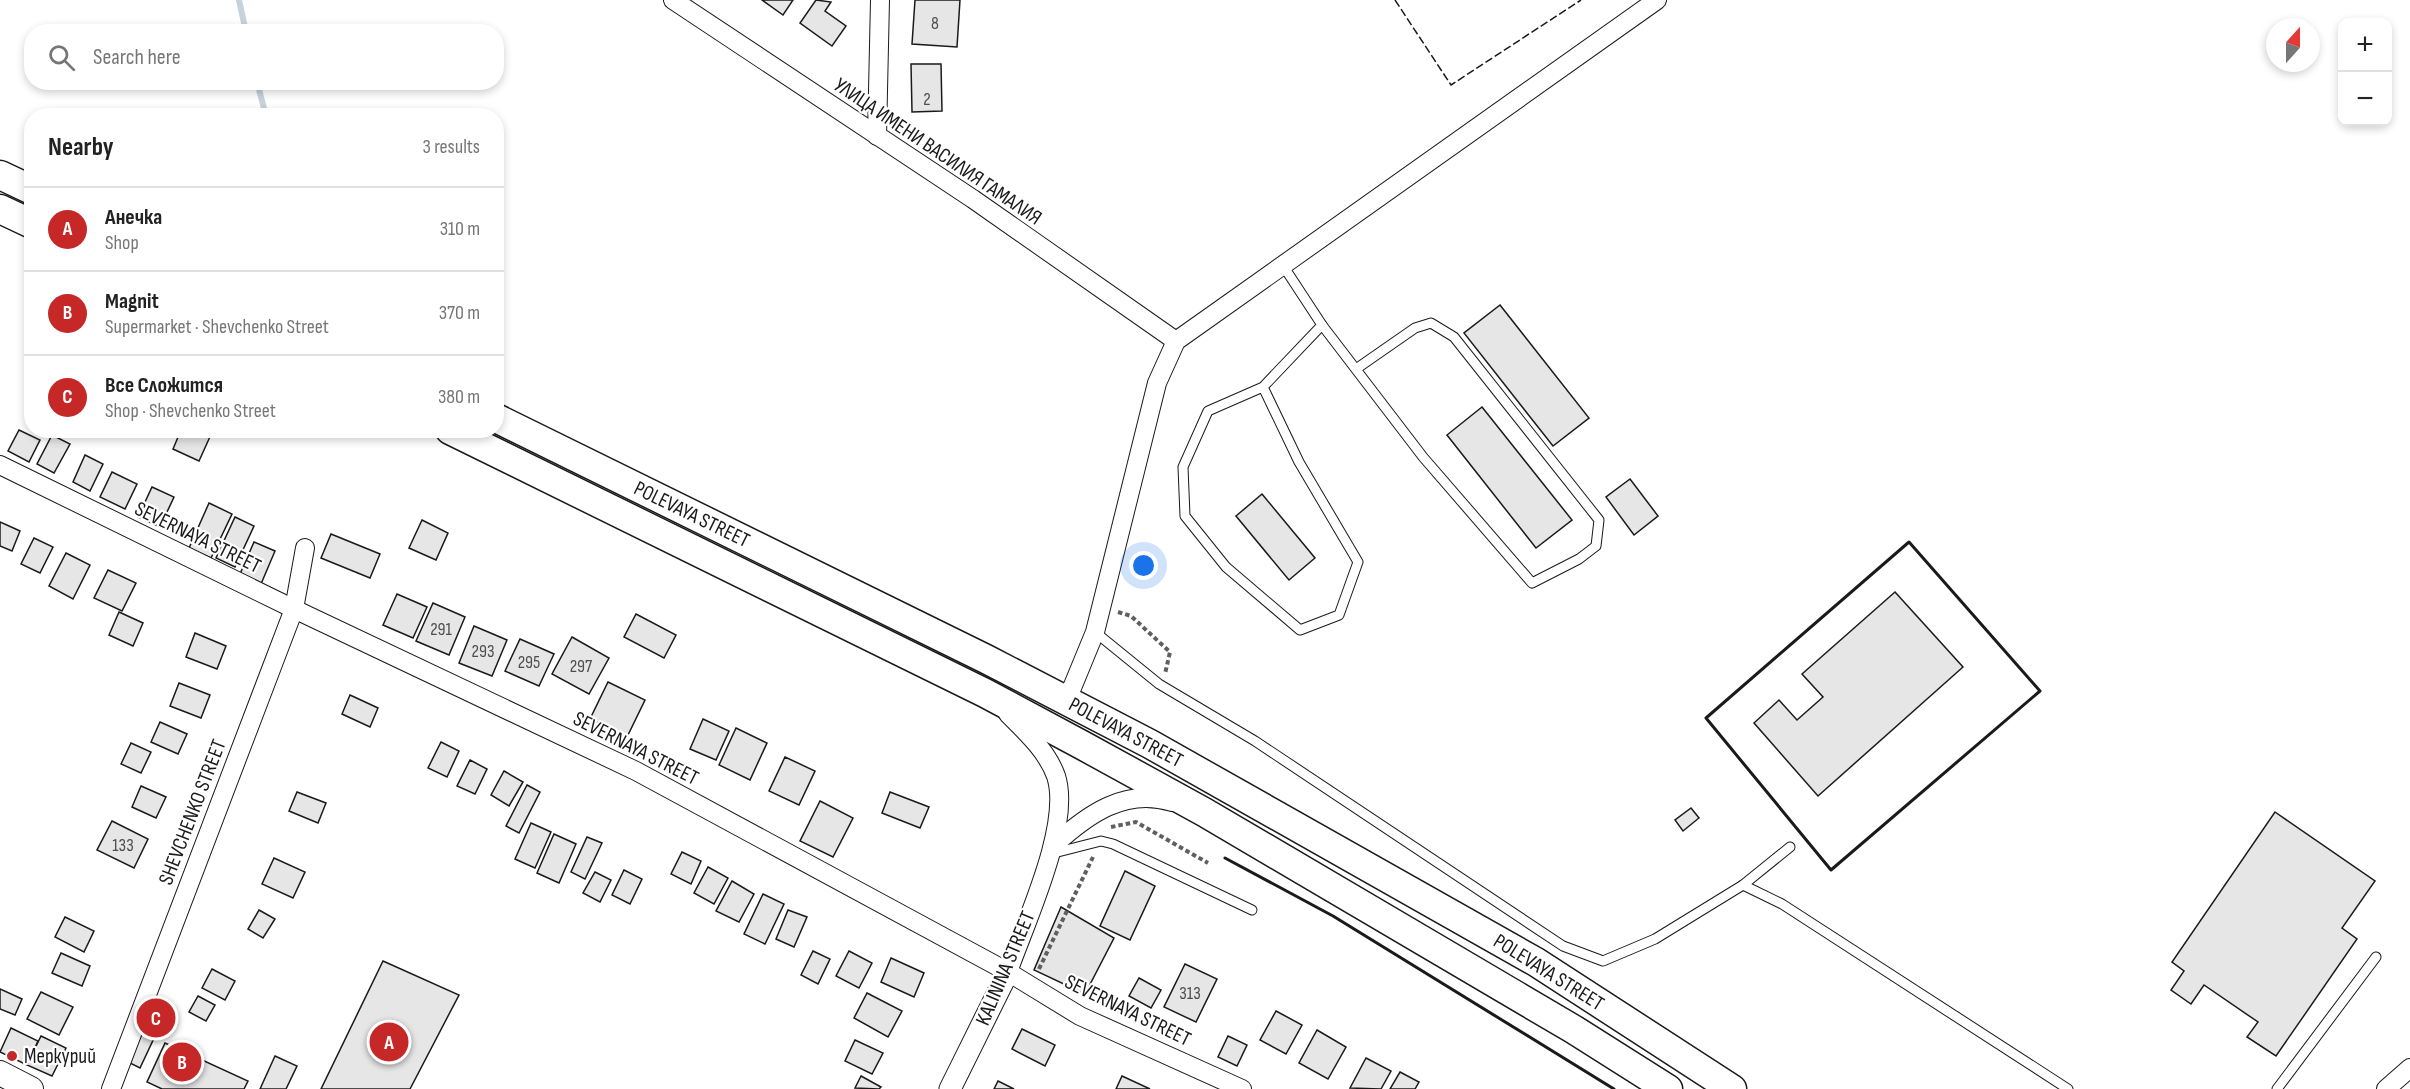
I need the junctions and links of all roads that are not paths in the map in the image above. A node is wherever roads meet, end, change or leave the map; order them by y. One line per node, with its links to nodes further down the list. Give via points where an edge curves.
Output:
1 (674, 0): 4 (street, УЛИЦА ИМЕНИ ВАСИЛИЯ ГАМАЛИЯ)
2 (880, 0): 4 (street)
3 (1657, 0): 9 (street)
4 (877, 136): 11 (street, УЛИЦА ИМЕНИ ВАСИЛИЯ ГАМАЛИЯ)
5 (0, 175): 6 (highway)
6 (24, 186)
7 (0, 208): 8 (highway)
8 (24, 220)
9 (1282, 264): 10 (lane); 11 (street)
10 (1322, 325): 12 (lane); 13 (lane)
11 (1176, 341): 19 (street, via 1157,383)
12 (1356, 369): 12 (lane, via 1415,328 1431,323 1454,337 1599,520 1596,546 1532,583 1423,457)
13 (1263, 387): 13 (lane, via 1208,411 1183,467 1185,516 1226,567 1300,630 1339,615 1358,562 1299,462)
14 (504, 422): 21 (highway, POLEVAYA STREET)
15 (466, 438): 20 (highway, POLEVAYA STREET)
16 (0, 465): 18 (street, SEVERNAYA STREET)
17 (305, 548): 18 (street, SHEVCHENKO STREET)
18 (294, 609): 28 (street, SEVERNAYA STREET, via 636,771); 32 (street, SHEVCHENKO STREET)
19 (1095, 632): 21 (street); 25 (lane, via 1159,684 1255,741 1563,946 1603,961 1655,939)
20 (985, 693): 22 (highway, POLEVAYA STREET); 24 (street, KALININA STREET, via 1034,740 1056,775 1060,803)
21 (1067, 700): 36 (highway, POLEVAYA STREET, via 1536,962)
22 (1204, 812): 24 (street, via 1158,797 1127,799 1079,822); 35 (highway, POLEVAYA STREET)
23 (1790, 847): 25 (lane)
24 (1052, 850): 26 (lane, via 1101,841 1113,844); 28 (street, KALININA STREET)
25 (1743, 885): 37 (lane, via 1782,904)
26 (1252, 910)
27 (2376, 957): 38 (lane)
28 (1008, 972): 33 (street, KALININA STREET); 34 (street, SEVERNAYA STREET, via 1080,1016)
29 (2410, 1068): 39 (street)
30 (0, 1073): 31 (main road)
31 (31, 1089)
32 (111, 1089)
33 (950, 1089)
34 (1242, 1089)
35 (1668, 1089)
36 (1732, 1089)
37 (2068, 1089)
38 (2277, 1089)
39 (2386, 1089)

